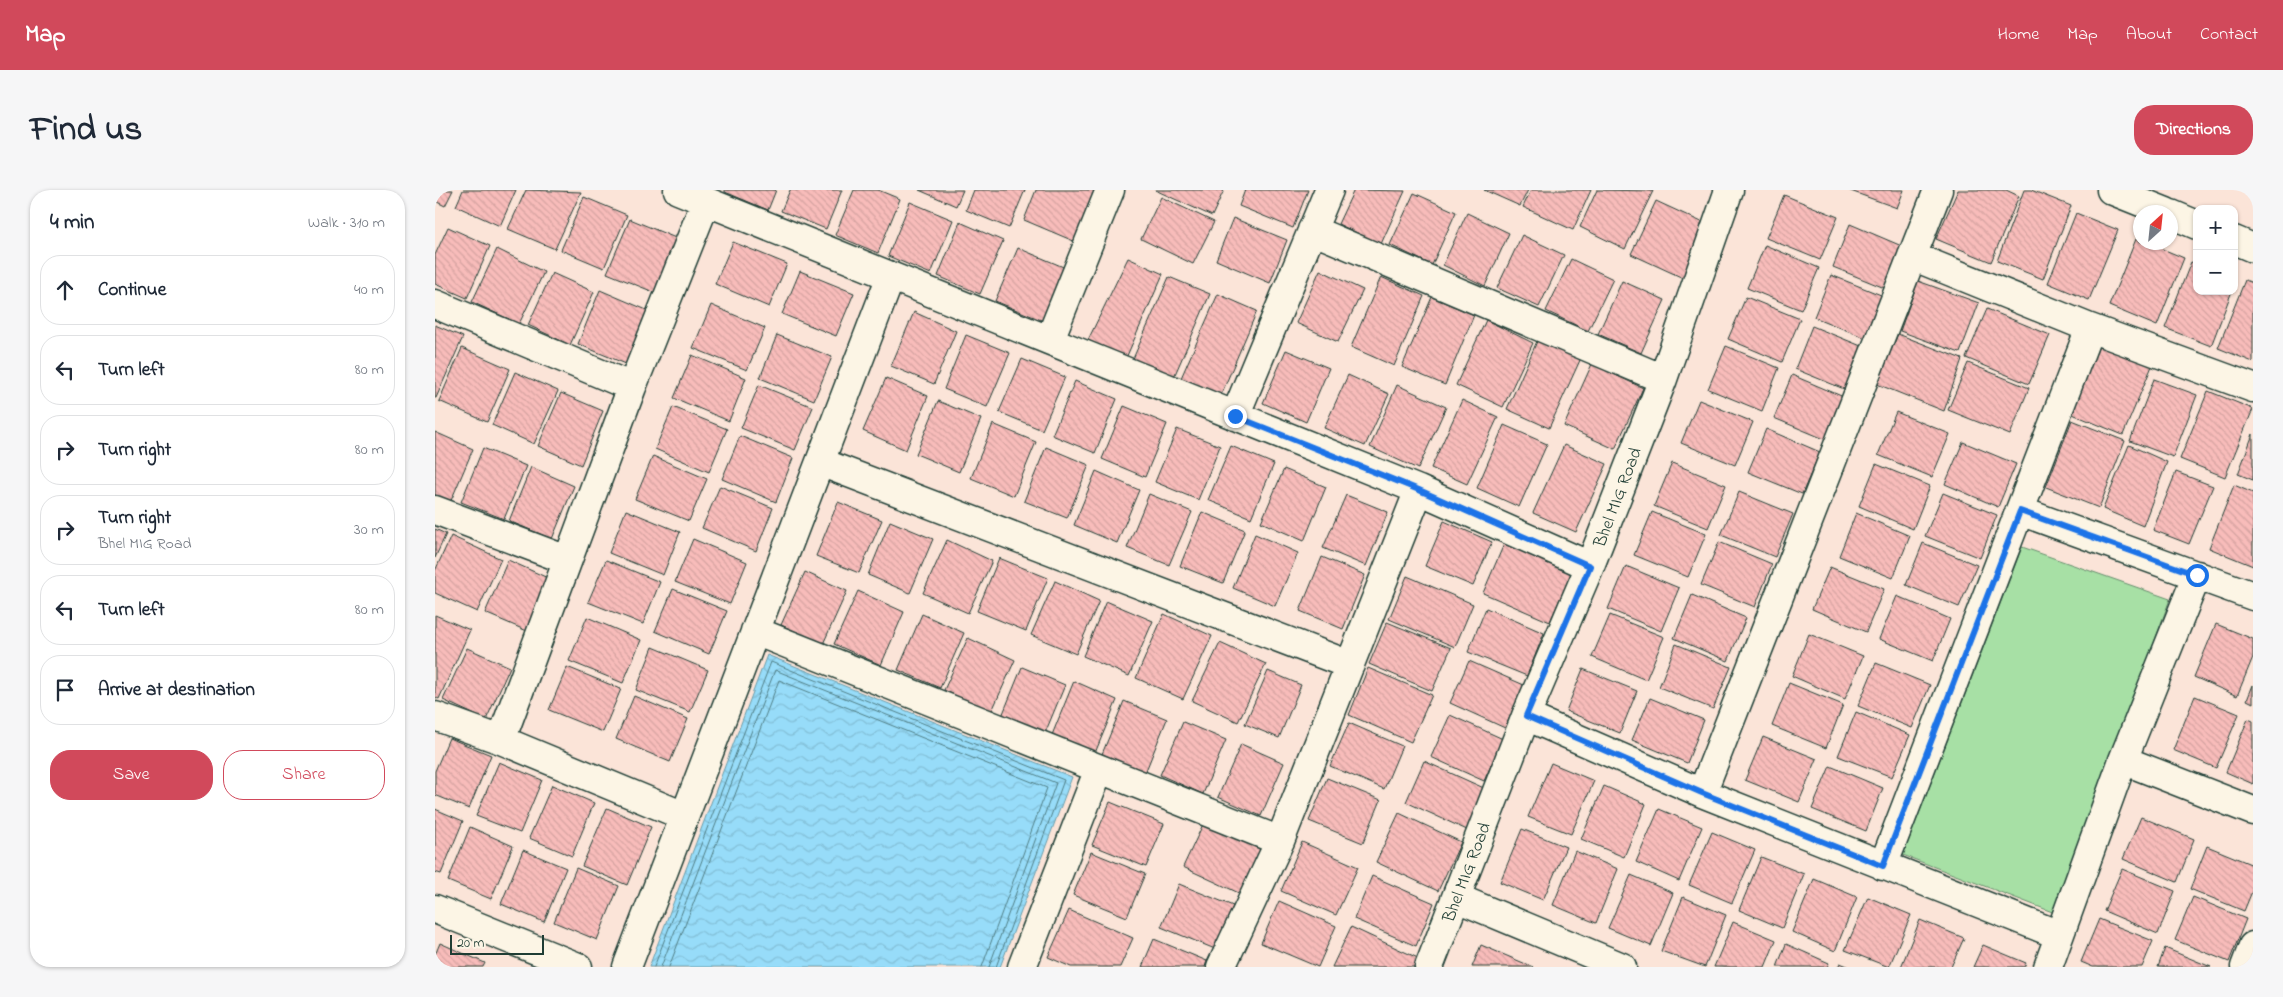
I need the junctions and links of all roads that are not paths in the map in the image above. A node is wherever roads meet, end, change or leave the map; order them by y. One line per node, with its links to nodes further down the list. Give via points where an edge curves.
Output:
1 (679, 190): 7 (street)
2 (1110, 190): 18 (street)
3 (1329, 190): 11 (street)
4 (1728, 190): 19 (street, Bhel MIG Road)
5 (1938, 190): 14 (street)
6 (2111, 190): 8 (street)
7 (705, 201): 15 (street); 20 (street)
8 (2148, 205)
9 (2178, 217): 10 (street)
10 (2193, 223)
11 (1312, 230): 19 (street); 22 (street)
12 (2238, 242): 13 (street)
13 (2253, 248)
14 (1912, 256): 17 (street); 38 (street)
15 (891, 276): 18 (street); 23 (street)
16 (435, 304): 20 (street)
17 (2090, 328): 21 (street); 26 (street)
18 (1050, 339): 22 (street)
19 (1663, 379): 28 (street, Bhel MIG Road)
20 (633, 387): 27 (street)
21 (2253, 388)
22 (1235, 416): 24 (street)
23 (820, 462): 31 (street); 32 (street)
24 (1419, 490): 28 (street); 32 (street)
25 (435, 510): 27 (street)
26 (2020, 511): 29 (street); 42 (street)
27 (567, 560): 35 (street)
28 (1590, 566): 34 (street, Bhel MIG Road)
29 (2197, 575): 30 (street); 36 (street)
30 (2253, 596)
31 (755, 631): 37 (street); 40 (street)
32 (1350, 665): 41 (street)
33 (435, 716): 35 (street)
34 (1526, 716): 38 (street); 43 (street, Bhel MIG Road)
35 (501, 740): 40 (street)
36 (2123, 760): 39 (street); 45 (street)
37 (1099, 769): 41 (street); 49 (street)
38 (1702, 793): 42 (street)
39 (2253, 812)
40 (684, 816): 48 (street)
41 (1280, 841): 50 (street)
42 (1883, 866): 45 (street)
43 (1457, 898): 51 (street, Bhel MIG Road); 52 (street)
44 (435, 908): 47 (street)
45 (2059, 935): 53 (street)
46 (2253, 946): 54 (street)
47 (578, 967)
48 (627, 967)
49 (1022, 967)
50 (1221, 967)
51 (1429, 967)
52 (1622, 967)
53 (2047, 967)
54 (2245, 967)

